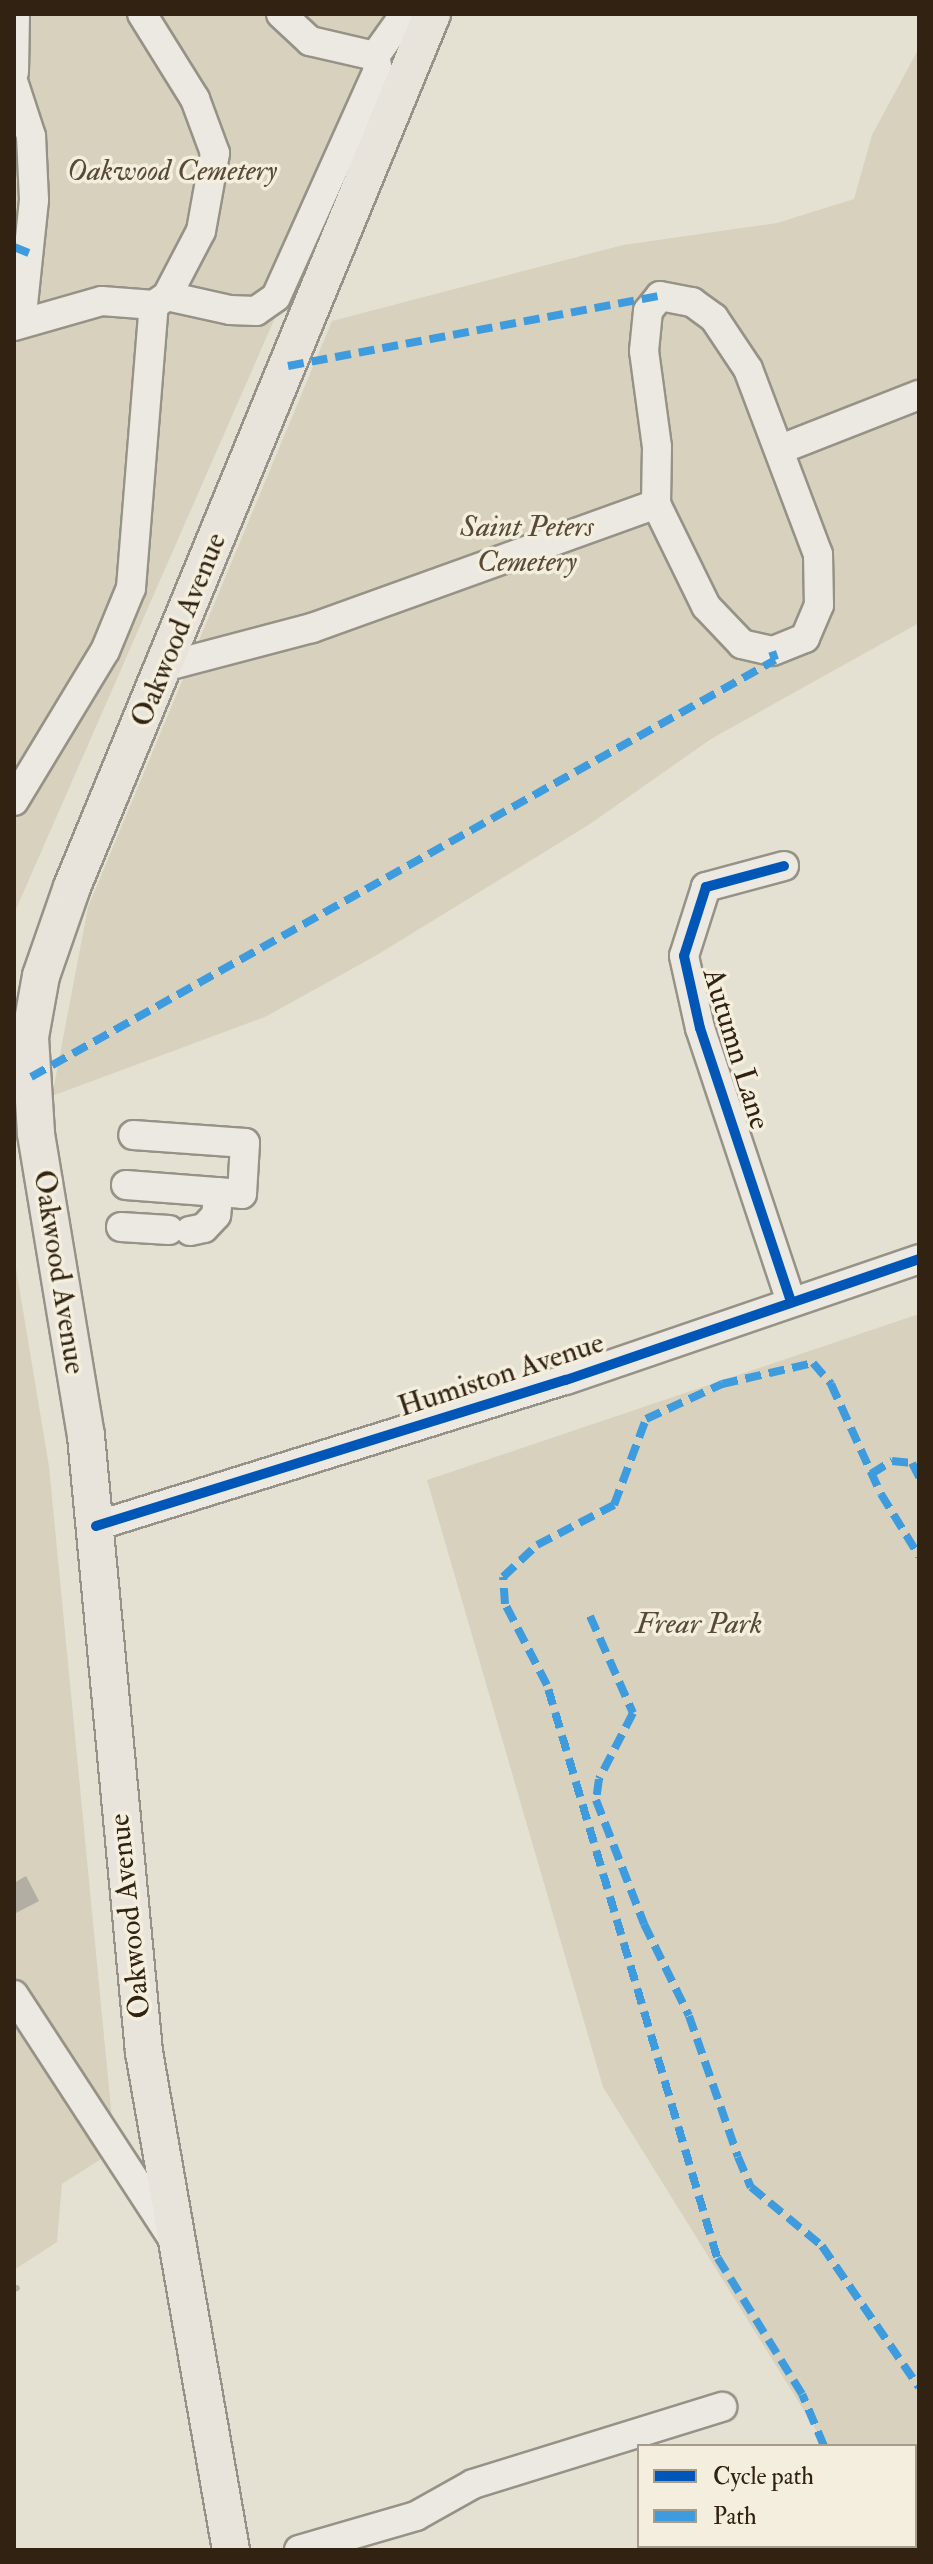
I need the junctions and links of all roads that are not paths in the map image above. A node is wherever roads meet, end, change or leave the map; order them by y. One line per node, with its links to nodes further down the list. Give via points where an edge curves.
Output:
1 (15, 14): 7 (street)
2 (142, 14): 9 (street, via 195,99 215,153 201,231)
3 (281, 14): 6 (street, via 310,41)
4 (405, 14): 6 (street)
5 (432, 14): 14 (main road, Oakwood Avenue)
6 (375, 56): 9 (street, via 378,70 276,297 256,311)
7 (14, 72)
8 (14, 84): 10 (street, via 31,136 34,200)
9 (160, 300): 10 (street, via 102,301); 15 (street, via 131,588 105,651)
10 (18, 324)
11 (919, 395): 12 (street)
12 (781, 449): 13 (street, via 748,369 714,318 692,302 660,296 648,311 644,351 657,447); 13 (street, via 818,554 819,605 805,638 772,651 742,644 706,606)
13 (656, 504): 14 (street, via 312,628)
14 (164, 667): 23 (main road, Oakwood Avenue, via 72,887 41,976 30,1037 36,1133)
15 (14, 801)
16 (784, 866): 22 (street, Autumn Lane, via 706,887 684,956 700,1028)
17 (133, 1135): 19 (street, via 245,1143 242,1194)
18 (126, 1185): 19 (street)
19 (219, 1192): 20 (street, via 216,1215 204,1228)
20 (121, 1227)
21 (919, 1259): 22 (street, Humiston Avenue)
22 (791, 1302): 23 (street, Humiston Avenue, via 505,1399)
23 (96, 1526): 25 (main road, Oakwood Avenue, via 132,1945)
24 (14, 1995): 25 (street)
25 (178, 2246): 27 (main road, Oakwood Avenue)
26 (722, 2407): 28 (street, via 473,2484 416,2516)
27 (231, 2550)
28 (299, 2550)

